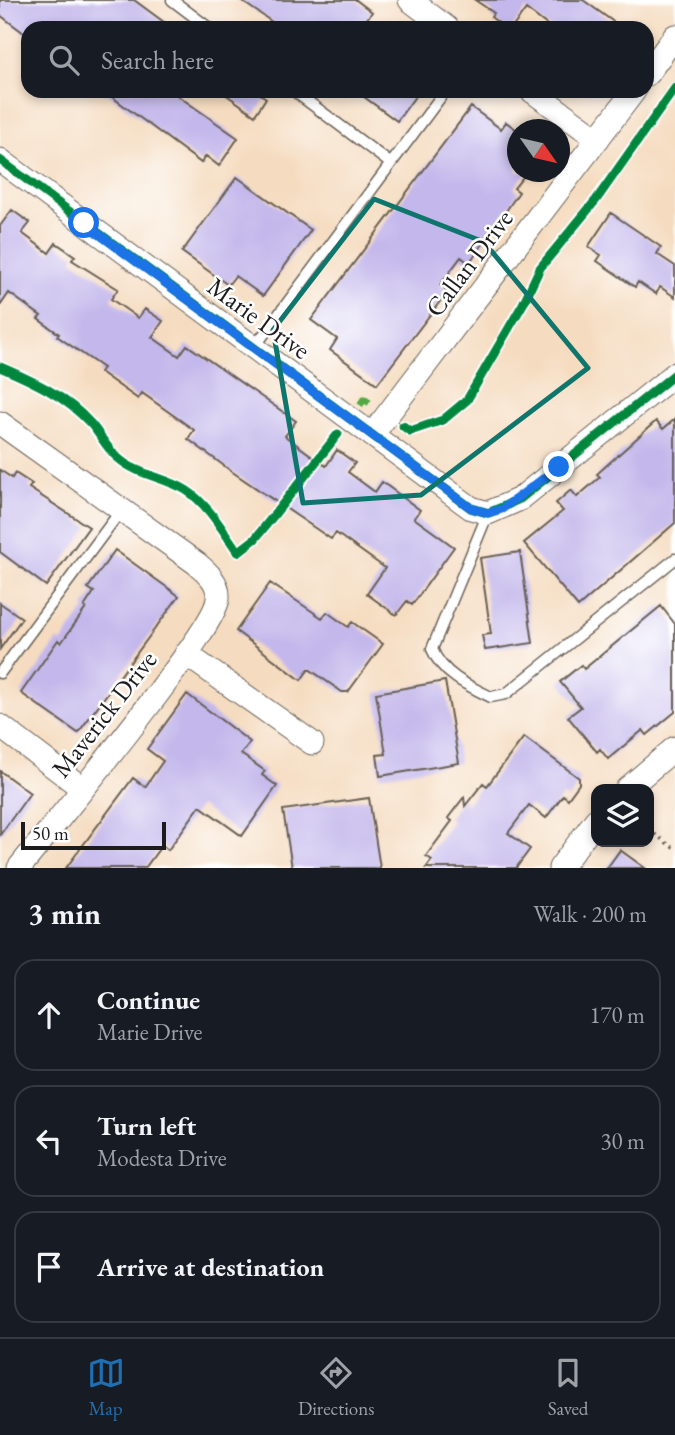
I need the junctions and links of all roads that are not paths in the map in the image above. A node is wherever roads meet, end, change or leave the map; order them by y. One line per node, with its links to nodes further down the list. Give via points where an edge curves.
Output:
1 (172, 0): 3 (lane)
2 (410, 0): 4 (street)
3 (200, 21)
4 (438, 21)
5 (675, 36): 6 (street)
6 (654, 64)
7 (303, 98): 13 (lane)
8 (440, 98): 13 (lane)
9 (542, 98): 11 (street)
10 (629, 98): 11 (street, Callan Drive)
11 (598, 139): 17 (street, Callan Drive)
12 (0, 160): 14 (street, Marie Drive)
13 (390, 163): 14 (lane)
14 (253, 349): 17 (street, Marie Drive)
15 (675, 374): 19 (street, via 520,499)
16 (0, 423): 18 (street)
17 (372, 435): 19 (street, Marie Drive, via 471,508)
18 (122, 509): 21 (street, Maverick Drive, via 196,563 217,587 216,611); 22 (lane)
19 (488, 513): 20 (lane, via 432,649 437,663 491,698 506,694)
20 (675, 559)
21 (186, 654): 24 (street); 27 (street, Maverick Drive)
22 (0, 673)
23 (0, 726): 27 (street)
24 (312, 743)
25 (675, 748): 26 (street)
26 (633, 784)
27 (82, 788): 29 (street, Maverick Drive)
28 (591, 827): 30 (street)
29 (19, 868)
30 (560, 868)

